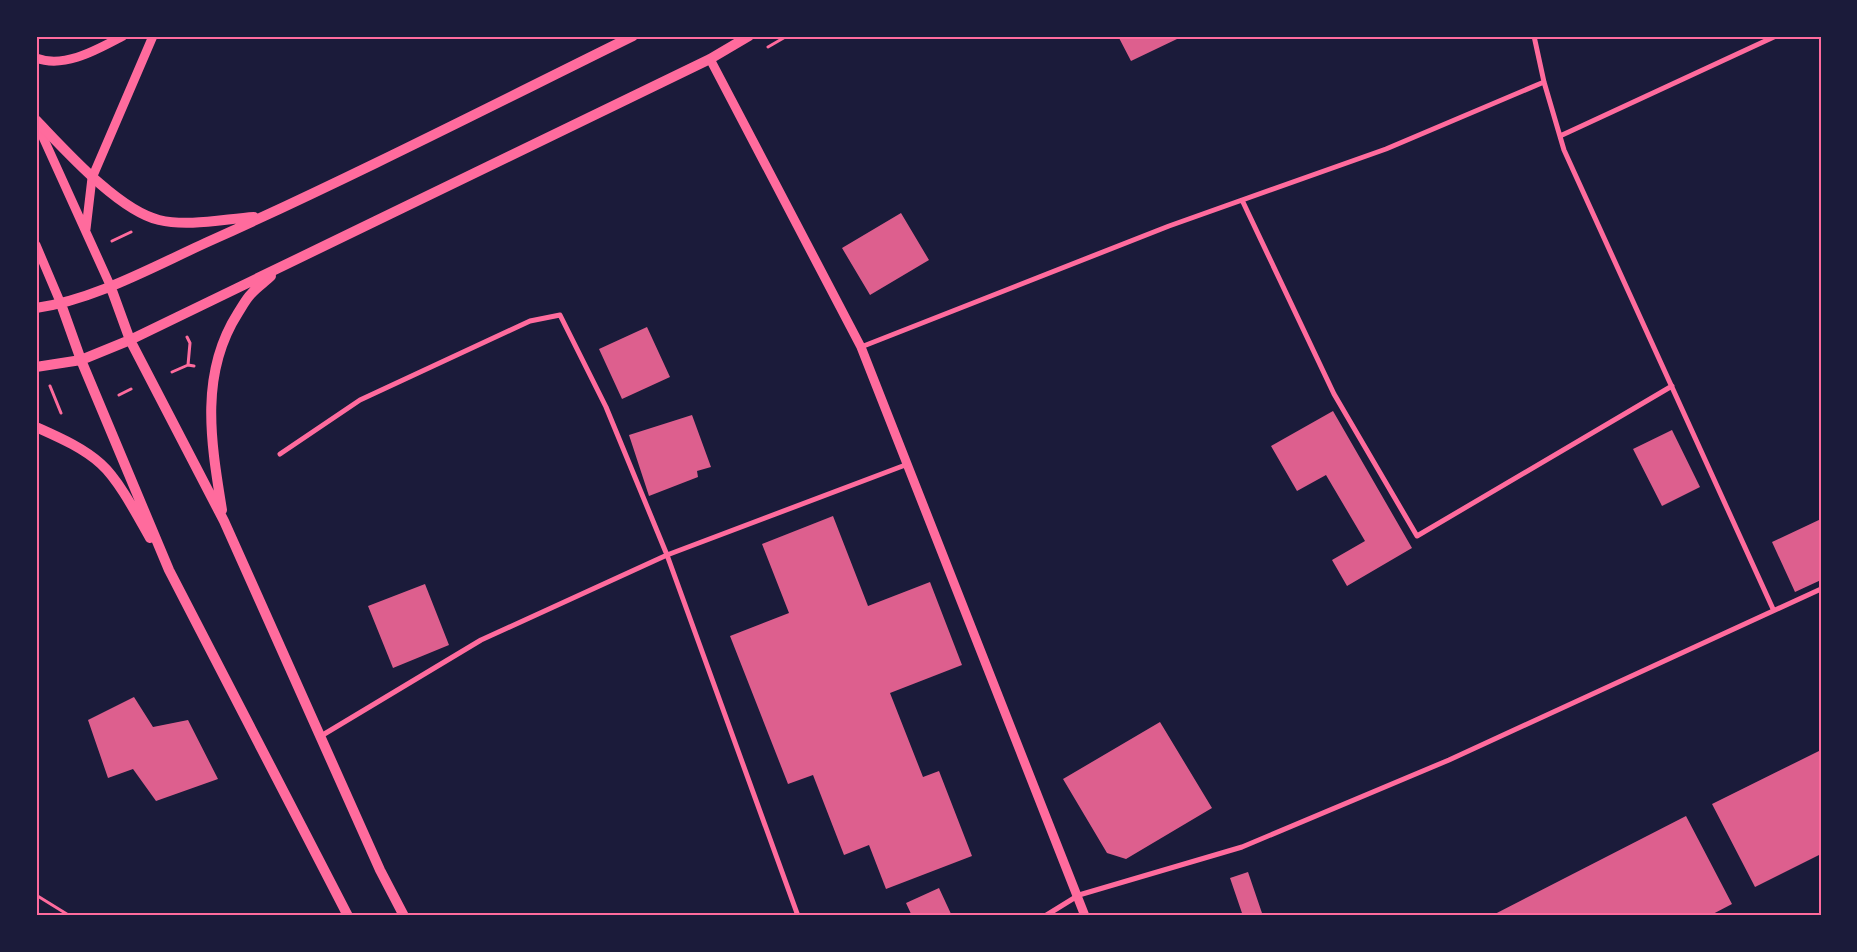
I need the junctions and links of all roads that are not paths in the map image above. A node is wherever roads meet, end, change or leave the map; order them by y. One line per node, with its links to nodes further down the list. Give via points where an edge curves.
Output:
1 (123, 36): 7 (street, via 87,55 46,62)
2 (153, 36): 12 (street)
3 (634, 36): 14 (main road)
4 (749, 36): 8 (main road)
5 (1534, 36): 9 (street)
6 (1776, 36): 11 (street)
7 (36, 58)
8 (710, 59): 17 (main road); 22 (street)
9 (1544, 82): 11 (street); 13 (street, via 1386,149)
10 (36, 120): 12 (main road); 15 (street)
11 (1560, 136): 25 (street)
12 (92, 178): 14 (main road, via 136,210 158,220 180,222); 15 (street)
13 (1242, 200): 22 (street); 25 (street, via 1334,394 1417,536)
14 (262, 217): 18 (main road)
15 (86, 229): 18 (street)
16 (36, 245): 19 (street)
17 (283, 267): 21 (main road); 29 (main road, via 250,294 226,332 214,370 213,444)
18 (110, 285): 19 (main road); 21 (main road)
19 (61, 304): 20 (main road); 23 (main road)
20 (36, 308)
21 (130, 340): 23 (main road); 29 (main road)
22 (861, 347): 28 (street)
23 (81, 360): 24 (main road); 31 (main road)
24 (36, 367)
25 (1672, 386): 33 (street)
26 (36, 428): 31 (main road, via 70,443 102,464)
27 (280, 454): 30 (street, via 360,400 530,321 560,315 606,407)
28 (908, 464): 30 (street); 35 (street)
29 (224, 520): 34 (main road)
30 (667, 555): 34 (street, via 481,640); 38 (street)
31 (169, 570): 36 (main road)
32 (1821, 589): 33 (street)
33 (1773, 609): 35 (street, via 1449,760 1242,847)
34 (321, 736): 37 (main road, via 380,870)
35 (1079, 895): 39 (street); 40 (street)
36 (348, 916)
37 (404, 916)
38 (798, 916)
39 (1045, 916)
40 (1085, 916)

